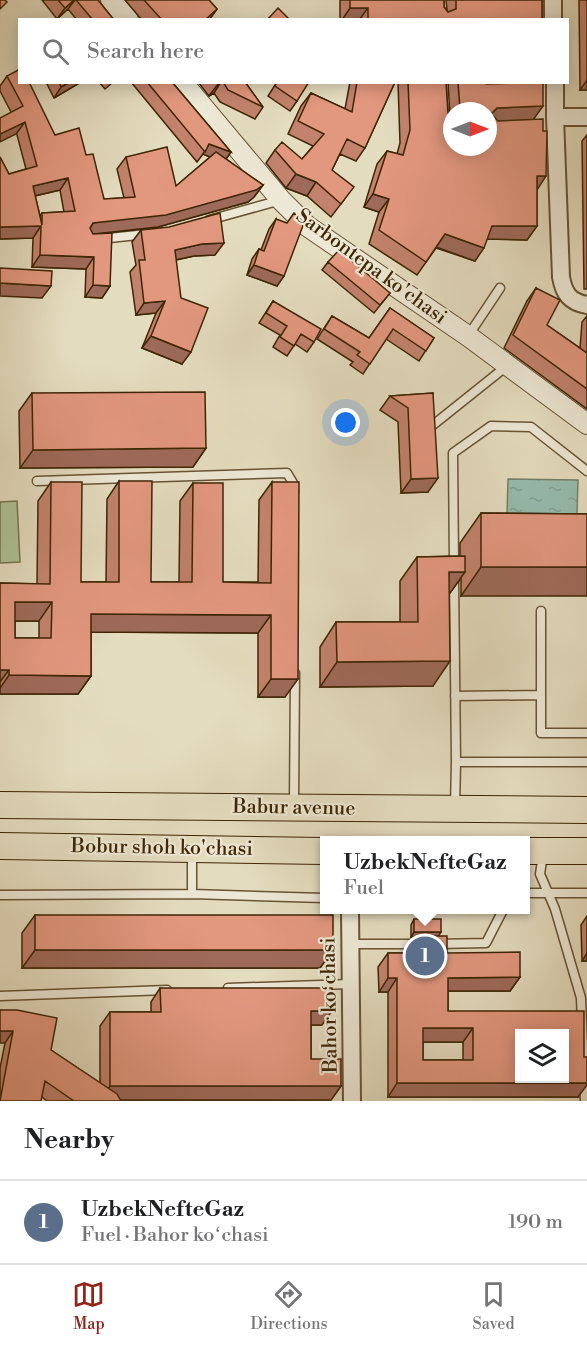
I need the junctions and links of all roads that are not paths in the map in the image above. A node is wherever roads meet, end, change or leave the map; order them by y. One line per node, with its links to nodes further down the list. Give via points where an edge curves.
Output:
1 (111, 0): 3 (street)
2 (553, 0): 4 (street)
3 (126, 18)
4 (553, 18)
5 (184, 84): 9 (street, Sarbontepa ko'chasi)
6 (555, 84): 8 (street)
7 (587, 117): 8 (street)
8 (550, 122): 14 (street, via 561,277 564,291 575,303)
9 (281, 200): 10 (lane); 15 (street, Sarbontepa ko'chasi, via 307,226)
10 (199, 223)
11 (159, 233): 12 (lane)
12 (88, 240)
13 (500, 288): 15 (lane)
14 (587, 305)
15 (468, 336): 16 (street, Sarbontepa ko'chasi)
16 (508, 365): 17 (lane); 18 (street, Sarbontepa ko'chasi)
17 (434, 424)
18 (587, 424)
19 (587, 471): 25 (lane, via 531,427 491,426 453,453)
20 (37, 481): 21 (lane, via 287,473 293,483)
21 (295, 501)
22 (541, 611): 24 (lane)
23 (295, 666): 30 (lane)
24 (541, 695): 25 (lane); 26 (lane, via 541,733)
25 (455, 696): 27 (lane)
26 (587, 733)
27 (456, 762): 28 (lane); 31 (lane)
28 (587, 762)
29 (0, 805): 30 (main road, Babur avenue)
30 (294, 808): 31 (main road, Babur avenue)
31 (455, 809): 32 (main road, Babur avenue)
32 (587, 810)
33 (0, 846): 34 (main road, Bobur shoh ko'chasi)
34 (192, 849): 35 (main road, Bobur shoh ko'chasi); 41 (lane)
35 (320, 851)
36 (535, 851): 37 (main road); 39 (lane)
37 (587, 851)
38 (530, 893): 39 (lane)
39 (549, 893): 40 (lane); 52 (lane, via 581,998)
40 (587, 893)
41 (192, 894): 42 (lane); 43 (lane)
42 (0, 895)
43 (320, 898)
44 (350, 914): 46 (street, Bahor koʻchasi)
45 (500, 914): 46 (lane, via 486,943)
46 (352, 944): 47 (street, Bahor koʻchasi)
47 (351, 984): 48 (lane); 51 (street, Bahor koʻchasi)
48 (223, 988)
49 (176, 990): 50 (lane)
50 (0, 996)
51 (352, 1101)
52 (585, 1101)

